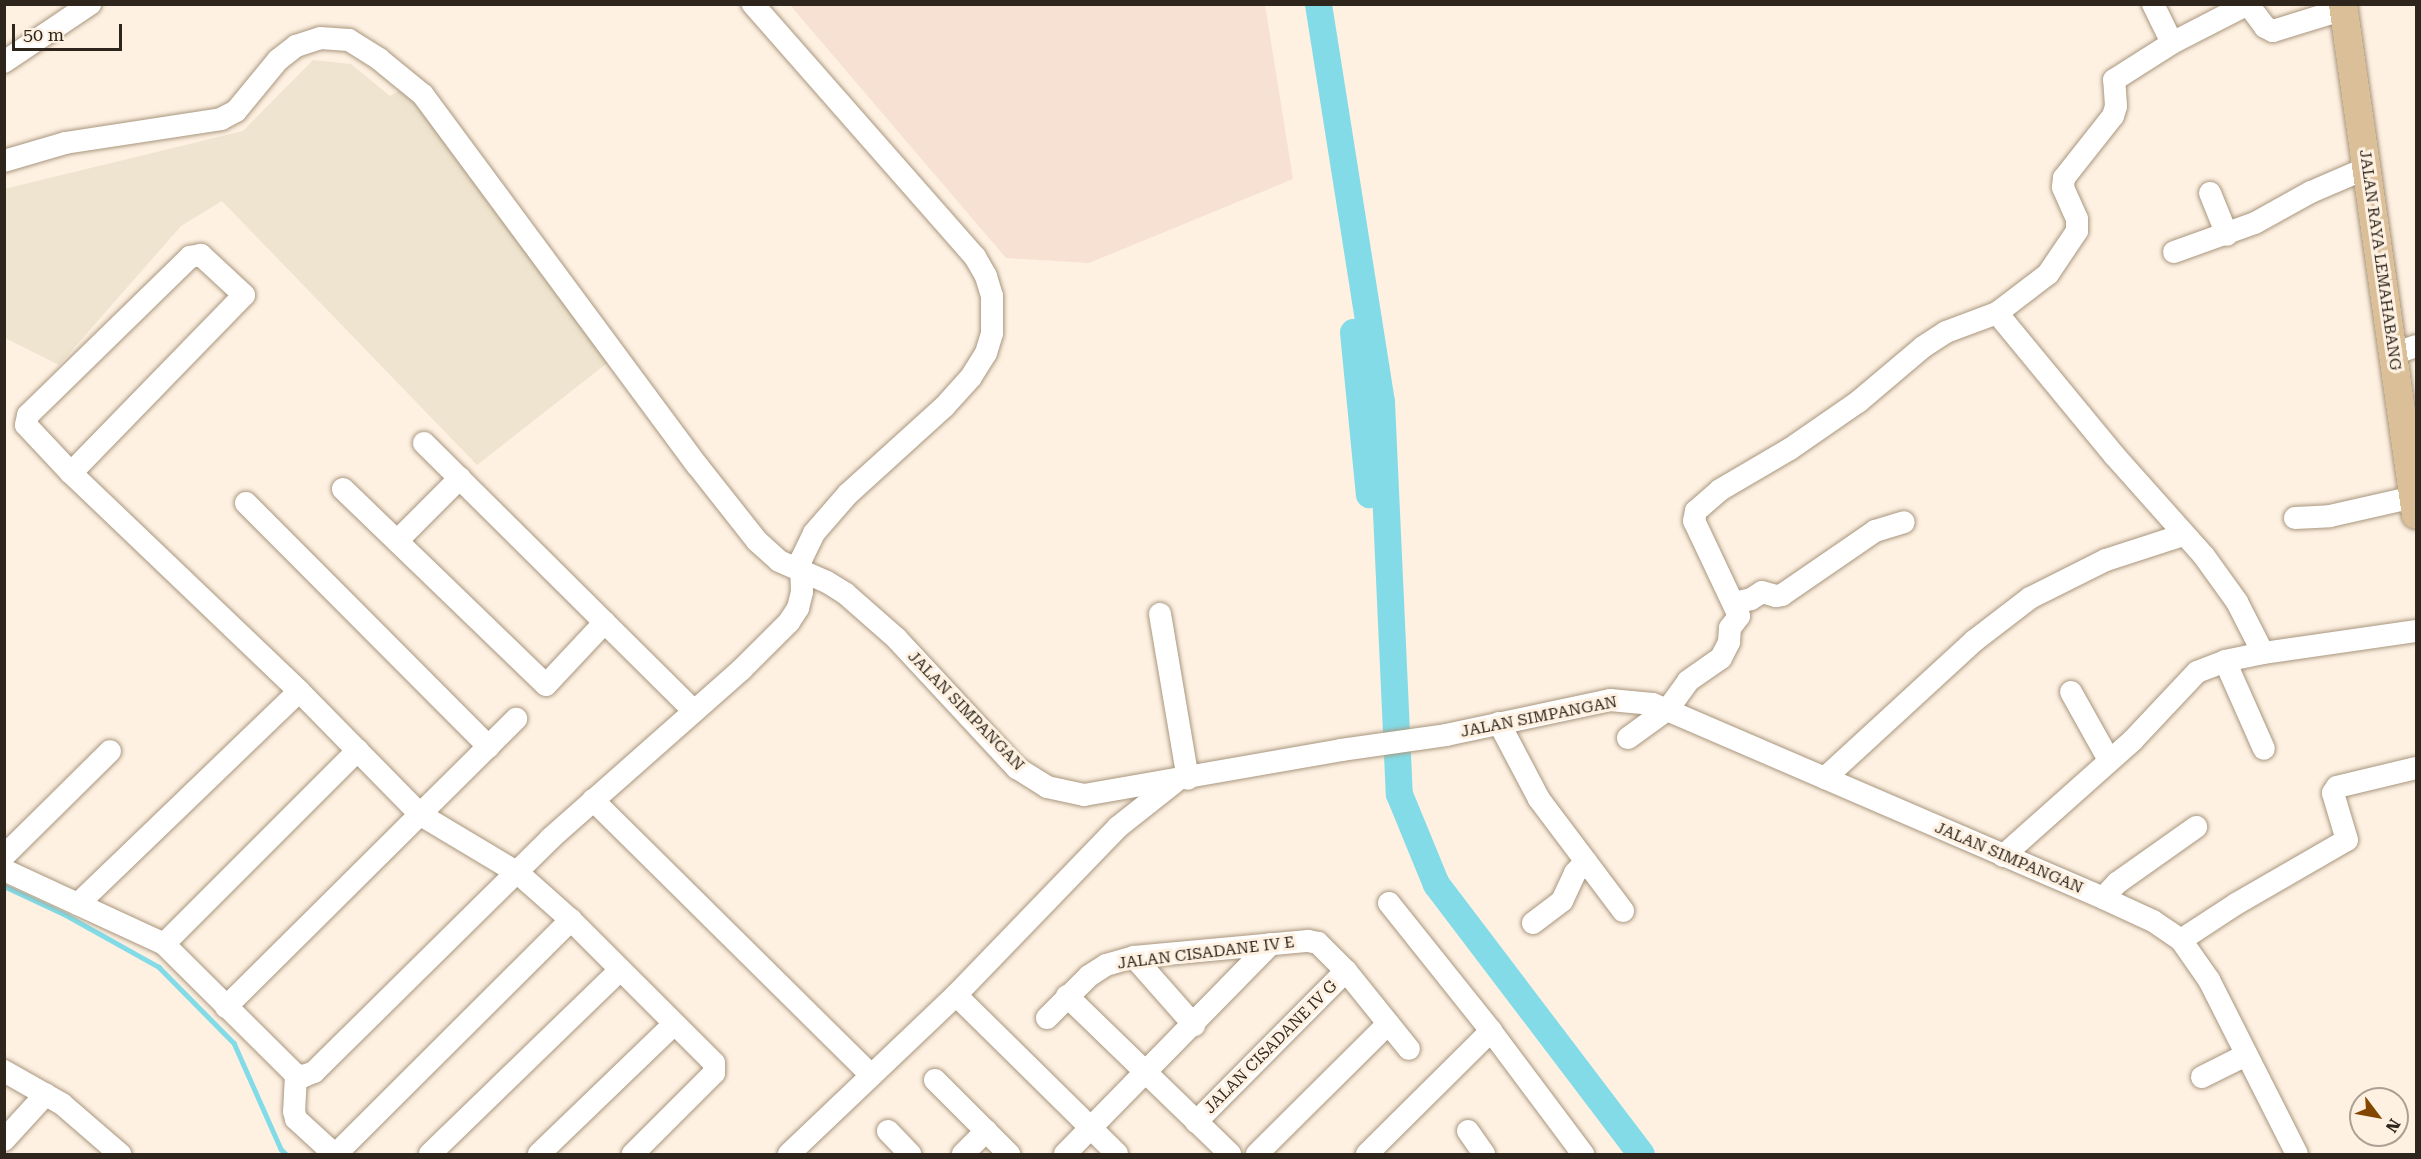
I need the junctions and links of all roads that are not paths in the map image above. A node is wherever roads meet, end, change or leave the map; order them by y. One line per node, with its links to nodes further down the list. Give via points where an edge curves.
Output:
1 (90, 4): 6 (street)
2 (753, 4): 24 (street, via 975,257 986,276 994,315 986,353 971,377 828,514 807,545)
3 (2153, 4): 5 (street)
4 (2344, 7): 5 (street, via 2273,31 2265,27 2250,7 2241,7); 8 (main road, JALAN RAYA LEMAHABANG)
5 (2172, 43): 12 (street, via 2114,80 2113,116 2064,178 2063,187 2077,219 2077,231 2048,274)
6 (4, 62)
7 (4, 161): 24 (street, JALAN SIMPANGAN, via 73,142 221,119 236,111 296,46 320,38 349,40 379,58 423,95 717,490 767,551)
8 (2367, 168): 10 (street); 13 (main road, JALAN RAYA LEMAHABANG)
9 (2210, 193): 10 (street)
10 (2227, 234): 11 (street)
11 (2174, 252)
12 (1997, 313): 22 (street); 25 (street, via 1946,332 1923,347 1858,402 1790,449 1720,490 1696,511 1694,521)
13 (2405, 350): 19 (main road, JALAN RAYA LEMAHABANG)
14 (424, 443): 16 (street)
15 (71, 472): 15 (street, via 243,295 201,255 190,257 28,414 26,425); 31 (street)
16 (460, 478): 23 (street); 27 (street)
17 (343, 489): 23 (street)
18 (246, 503): 38 (street)
19 (2415, 506): 20 (street)
20 (2295, 518)
21 (1904, 522): 25 (street, via 1875,531 1782,595 1762,592)
22 (2183, 535): 29 (street, via 2204,556 2237,602); 44 (street, via 2106,560 2030,598 1974,640)
23 (397, 541): 27 (street, via 546,685)
24 (800, 571): 34 (street, via 802,592 789,622); 45 (street, JALAN SIMPANGAN, via 828,582 862,608 896,638 1017,768 1047,787 1084,795)
25 (1734, 603): 33 (street, via 1739,616 1730,628 1726,650 1721,658 1688,681)
26 (1160, 614): 45 (street)
27 (605, 622): 34 (street)
28 (2416, 631): 29 (street)
29 (2263, 653): 30 (street)
30 (2225, 661): 39 (street); 42 (street, via 2192,675 2133,740)
31 (299, 691): 40 (street); 56 (street)
32 (2071, 692): 42 (street)
33 (1668, 709): 36 (street, JALAN SIMPANGAN, via 1630,700 1610,700); 37 (street); 44 (street, JALAN SIMPANGAN)
34 (694, 711): 46 (street)
35 (516, 719): 38 (street)
36 (1499, 723): 45 (street, JALAN SIMPANGAN); 51 (street, via 1539,799)
37 (1628, 738)
38 (489, 747): 47 (street)
39 (2264, 749)
40 (358, 750): 47 (street); 61 (street)
41 (110, 751): 49 (street)
42 (2109, 760): 50 (street)
43 (2416, 768): 60 (street, via 2337,787 2333,793 2347,840)
44 (1826, 778): 50 (street, JALAN SIMPANGAN)
45 (1182, 780): 66 (street, via 1118,827)
46 (593, 800): 53 (street); 78 (street)
47 (421, 814): 53 (street); 68 (street)
48 (2196, 827): 54 (street, via 2117,883)
49 (4, 856)
50 (2003, 856): 54 (street, JALAN SIMPANGAN)
51 (1586, 861): 57 (street); 59 (street, via 1575,873 1562,901)
52 (4, 870): 56 (street)
53 (518, 873): 58 (street); 79 (street, via 314,1071)
54 (2103, 898): 60 (street, JALAN SIMPANGAN, via 2153,921)
55 (1389, 903): 73 (street)
56 (78, 904): 61 (street)
57 (1623, 911)
58 (571, 920): 64 (street); 91 (street)
59 (1533, 924)
60 (2181, 940): 75 (street, JALAN SIMPANGAN, via 2209,980)
61 (164, 944): 68 (street)
62 (1271, 944): 63 (street, JALAN CISADANE IV E); 65 (street, JALAN CISADANE IV E, via 1318,943); 70 (street)
63 (1134, 957): 67 (street, JALAN CISADANE IV E, via 1096,970); 70 (street)
64 (620, 970): 72 (street); 92 (street)
65 (1346, 971): 71 (street, JALAN CISADANE IV E); 83 (street, JALAN CISADANE IV G)
66 (956, 995): 78 (street); 84 (street)
67 (1067, 996): 69 (street, JALAN CISADANE IV E); 76 (street)
68 (226, 1007): 79 (street)
69 (1047, 1018)
70 (1194, 1024): 76 (street)
71 (1388, 1024): 74 (street, JALAN CISADANE IV E); 102 (street)
72 (674, 1025): 93 (street); 94 (street, via 716,1067)
73 (1491, 1031): 103 (street); 104 (street)
74 (1409, 1049)
75 (2247, 1055): 80 (street); 105 (street, JALAN SIMPANGAN)
76 (1146, 1073): 83 (street); 84 (street)
77 (6, 1074): 82 (street)
78 (871, 1075): 95 (street)
79 (296, 1076): 91 (street, via 296,1119)
80 (2202, 1077)
81 (935, 1080): 86 (street)
82 (46, 1094): 88 (street); 90 (street)
83 (1196, 1122): 101 (street)
84 (1091, 1128): 99 (street); 100 (street)
85 (888, 1131): 96 (street)
86 (986, 1131): 97 (street); 98 (street)
87 (1468, 1131): 89 (street)
88 (4, 1140)
89 (1483, 1154)
90 (120, 1155)
91 (335, 1155)
92 (430, 1155)
93 (539, 1155)
94 (633, 1155)
95 (789, 1155)
96 (910, 1155)
97 (963, 1155)
98 (1009, 1155)
99 (1065, 1155)
100 (1117, 1155)
101 (1230, 1155)
102 (1257, 1155)
103 (1366, 1155)
104 (1583, 1155)
105 (2297, 1155)

